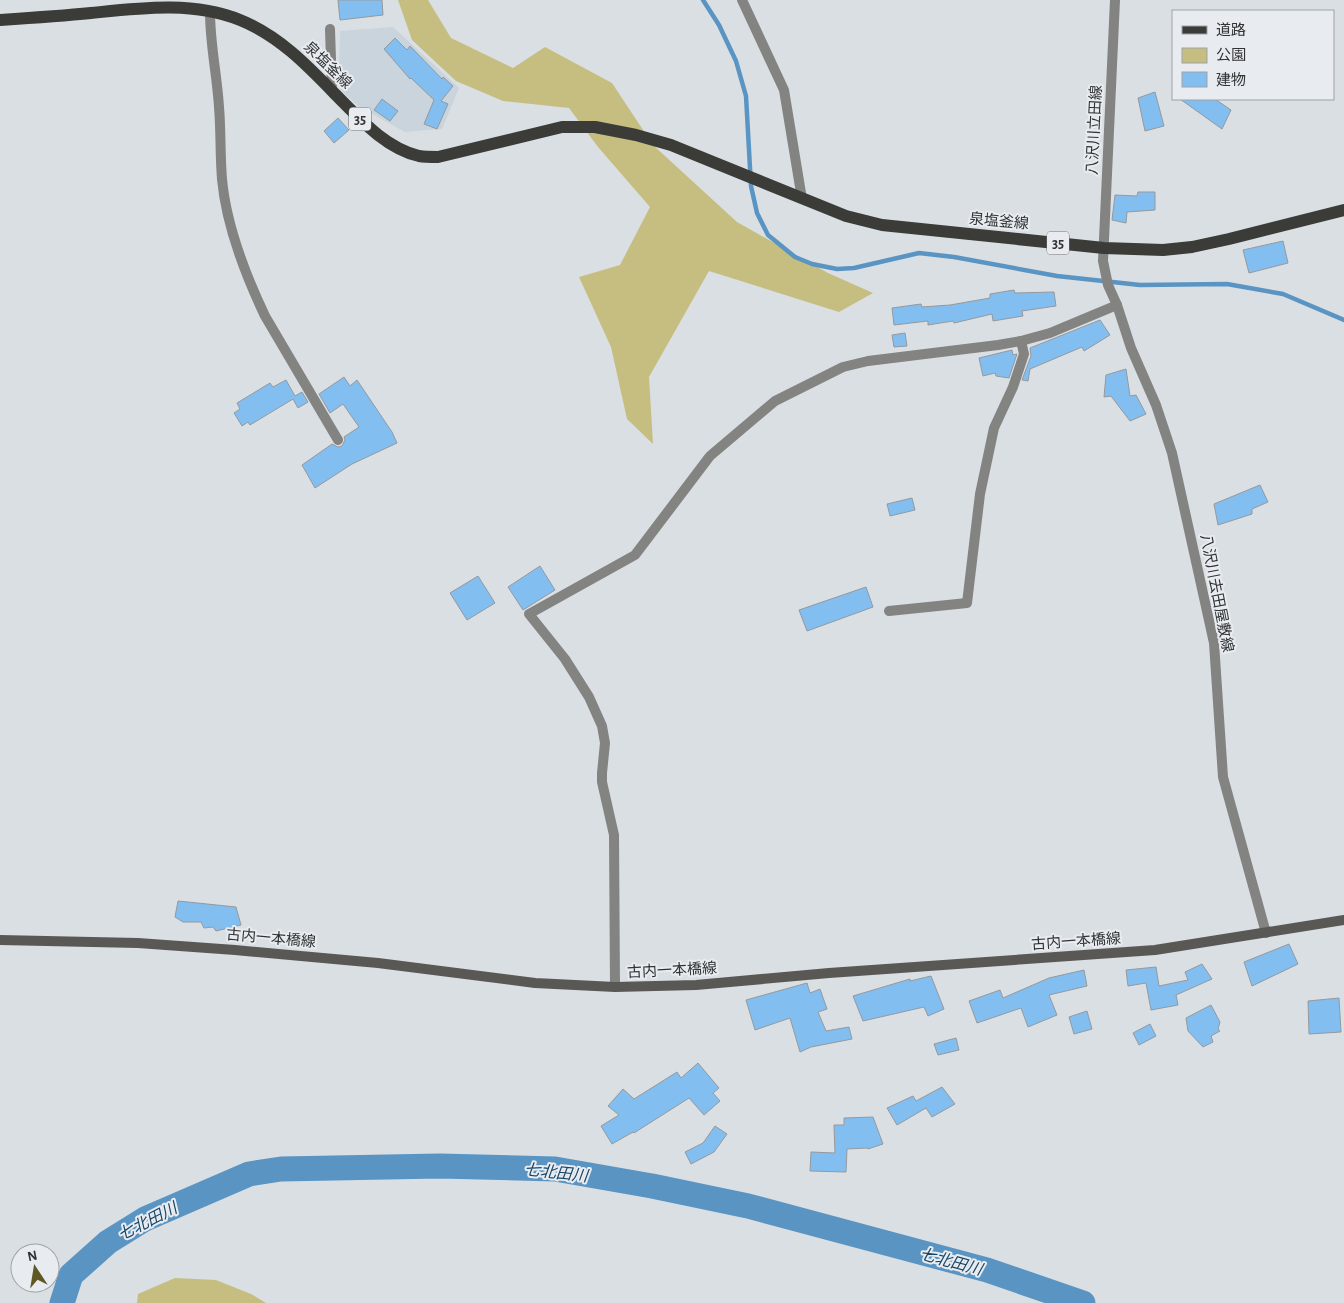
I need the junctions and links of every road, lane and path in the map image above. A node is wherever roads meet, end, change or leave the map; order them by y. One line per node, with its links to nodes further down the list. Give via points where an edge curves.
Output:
1 (742, 0): 7 (street, via 784,90)
2 (1114, 0): 9 (street, 八沢川立田線)
3 (210, 12): 4 (main road, 泉塩釜線 / 35, via 182,8 131,9); 6 (main road, 泉塩釜線 / 35, via 239,20 279,41); 12 (street, via 222,179 234,234 265,316)
4 (0, 20)
5 (330, 29): 6 (street)
6 (332, 91): 7 (main road, 泉塩釜線 / 35, via 381,138 419,156 438,157 562,127 595,127 671,145)
7 (802, 199): 9 (main road, 泉塩釜線 / 35, via 846,216 882,225)
8 (1344, 210): 9 (main road, 泉塩釜線 / 35, via 1192,247)
9 (1104, 255): 10 (street, 八沢川立田線, via 1105,273)
10 (1115, 301): 11 (street, via 1050,333); 15 (street, 八沢川去田屋敷線, via 1172,454 1214,643 1223,778)
11 (1021, 340): 13 (street, via 1024,354 994,428 980,494 967,603); 17 (street, via 843,367 775,401 710,456 635,555 529,614 565,659 589,697 602,726 605,743 602,782 614,835)
12 (338, 440)
13 (889, 611)
14 (1344, 920): 15 (street, 古内一本橋線)
15 (1266, 933): 17 (street, 古内一本橋線, via 1155,950 696,985)
16 (0, 940): 17 (street, 古内一本橋線, via 235,950 378,963 535,983)
17 (615, 987)

